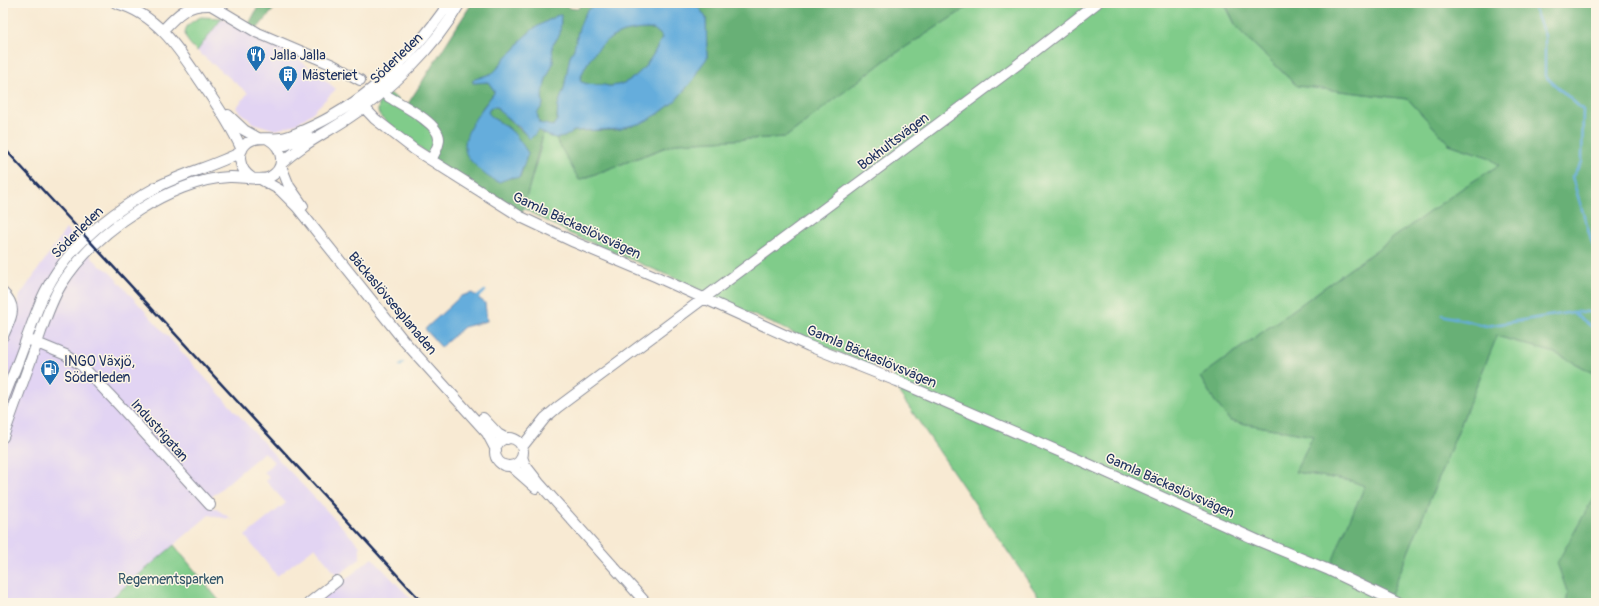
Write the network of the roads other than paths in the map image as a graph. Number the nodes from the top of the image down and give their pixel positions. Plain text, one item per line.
1 (116, 3) edge
2 (449, 3) edge
3 (460, 3) edge
4 (1096, 3) edge
5 (211, 4) edge
6 (163, 30) junction
7 (360, 80) dead end
8 (389, 98) dead end
9 (360, 104) junction
10 (218, 106) junction
11 (268, 141) junction
12 (242, 151) junction
13 (431, 160) junction
14 (281, 165) junction
15 (244, 171) junction
16 (257, 179) junction
17 (195, 184) junction
18 (3, 293) edge
19 (703, 298) junction
20 (3, 336) edge
21 (27, 339) junction
22 (37, 343) junction
23 (3, 400) edge
24 (3, 437) edge
25 (516, 445) junction
26 (496, 450) junction
27 (511, 466) junction
28 (210, 505) dead end
29 (337, 580) dead end
30 (309, 603) edge
31 (639, 603) edge
32 (646, 603) edge
33 (1398, 603) edge

1 - 6 street
2 - 9 street, Söderleden
3 - 9 street, Söderleden
4 - 19 street, Bokhultsvägen
5 - 6 street
5 - 7 street
6 - 10 street
8 - 13 street
9 - 11 street, Söderleden
9 - 13 street, Gamla Bäckaslövsvägen
9 - 14 street, Söderleden
10 - 11 street
10 - 12 street
11 - 12 street, Söderleden
11 - 14 street
12 - 15 street
12 - 21 street, Söderleden
13 - 19 street, Gamla Bäckaslövsvägen
14 - 16 street, Söderleden
14 - 25 street, Bäckaslövsesplanaden
15 - 16 street
15 - 17 street, Söderleden
16 - 17 street, Söderleden
16 - 26 street, Bäckaslövsesplanaden
17 - 22 street, Söderleden
18 - 20 street
19 - 25 street, Bokhultsvägen
19 - 33 street, Gamla Bäckaslövsvägen
21 - 22 street, Industrigatan
21 - 23 street, Söderleden
22 - 24 street, Söderleden
22 - 28 street, Industrigatan
25 - 26 street
25 - 27 street
25 - 32 street, Bäckaslövsesplanaden
26 - 27 street, Bäckaslövsesplanaden
27 - 31 street, Bäckaslövsesplanaden
29 - 30 street

